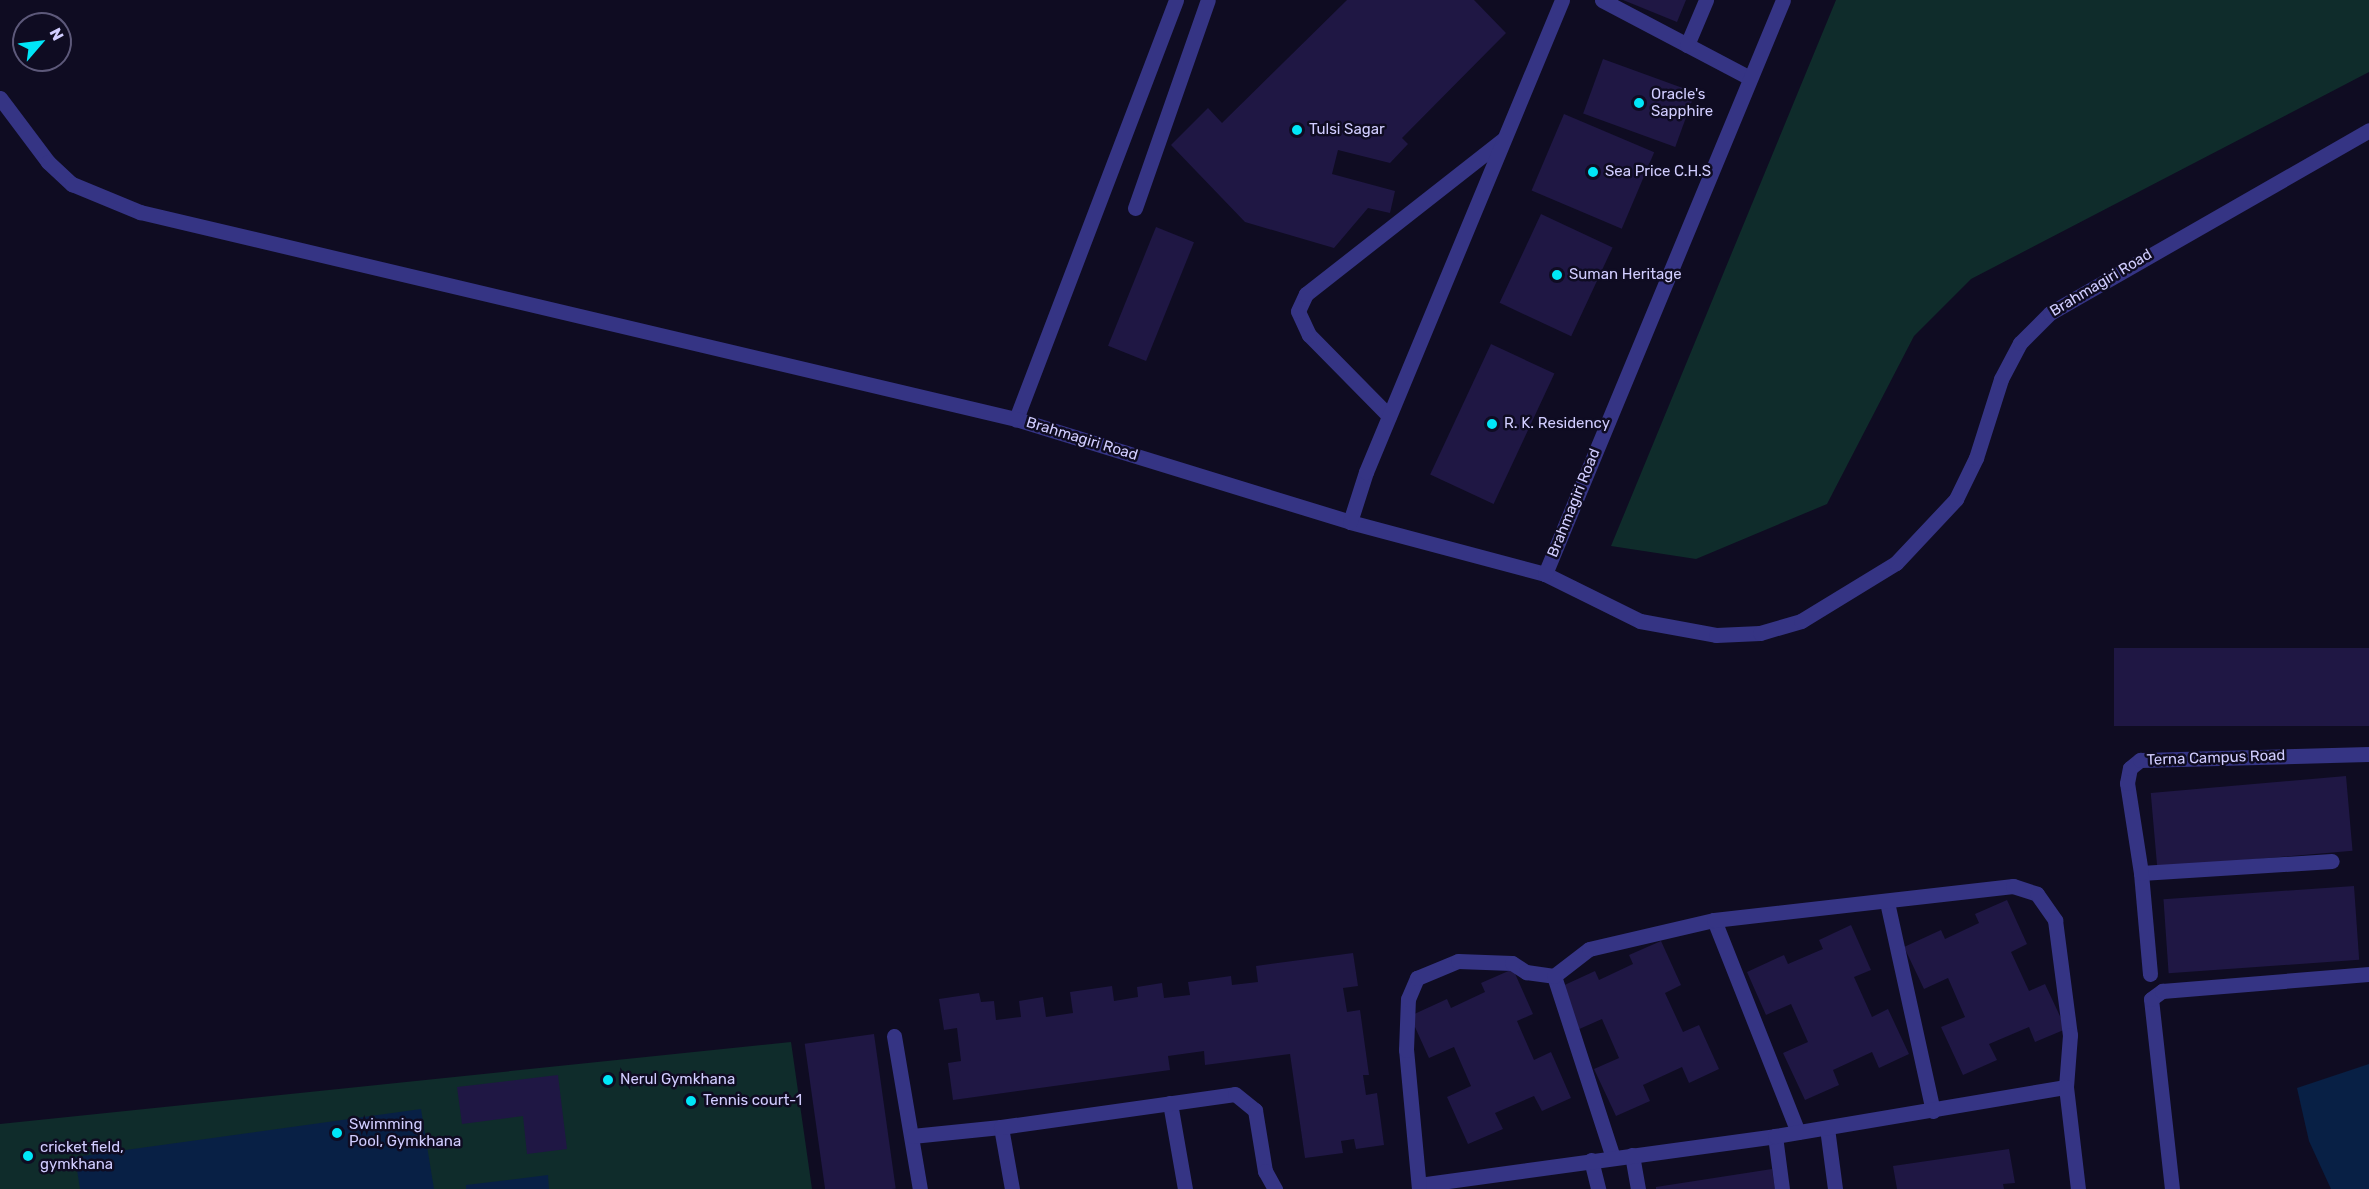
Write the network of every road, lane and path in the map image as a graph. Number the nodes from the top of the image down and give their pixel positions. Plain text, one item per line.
1 (1176, 0) edge
2 (1208, 0) edge
3 (1562, 0) edge
4 (1602, 0) edge
5 (1706, 0) edge
6 (1782, 0) edge
7 (1687, 45) junction
8 (1750, 78) junction
9 (0, 99) edge
10 (2369, 130) edge
11 (1504, 139) junction
12 (1135, 208) dead end
13 (1389, 416) junction
14 (1016, 419) junction
15 (1350, 522) junction
16 (1545, 574) junction
17 (2369, 754) edge
18 (2332, 861) dead end
19 (2141, 873) junction
20 (1887, 902) junction
21 (1714, 920) junction
22 (2150, 974) dead end
23 (2369, 974) edge
24 (1554, 976) junction
25 (894, 1036) dead end
26 (2066, 1087) junction
27 (1170, 1103) junction
28 (1933, 1111) junction
29 (1001, 1127) junction
30 (1827, 1128) junction
31 (1798, 1132) junction
32 (912, 1136) junction
33 (1775, 1136) junction
34 (1632, 1155) junction
35 (1614, 1158) junction
36 (1591, 1160) junction
37 (1419, 1187) edge
38 (920, 1189) edge
39 (1012, 1189) edge
40 (1185, 1189) edge
41 (1275, 1189) edge
42 (1598, 1189) edge
43 (1638, 1189) edge
44 (1782, 1189) edge
45 (1835, 1189) edge
46 (2078, 1189) edge
47 (2172, 1189) edge

1 - 14 street, Brahmagiri Road
2 - 12 street
3 - 11 street
4 - 7 street
5 - 7 street
6 - 8 street, Brahmagiri Road
7 - 8 street
8 - 16 street, Brahmagiri Road
9 - 14 street
10 - 16 street, Brahmagiri Road
11 - 13 street
11 - 13 street
13 - 15 street
14 - 15 street, Brahmagiri Road
15 - 16 street, Brahmagiri Road
17 - 19 street, Terna Campus Road
18 - 19 street
19 - 22 street, Terna Campus Road
20 - 21 street
20 - 26 street
20 - 28 street
21 - 24 street
21 - 31 street
23 - 47 street
24 - 35 street
24 - 37 street
25 - 32 street
26 - 28 street
26 - 46 street
27 - 29 street
27 - 40 street
27 - 41 street
28 - 30 street
29 - 32 street
29 - 39 street
30 - 31 street
30 - 45 street
31 - 33 street
32 - 38 street
33 - 34 street
33 - 44 street
34 - 35 street
34 - 43 street
35 - 36 street
36 - 37 street
36 - 42 street

